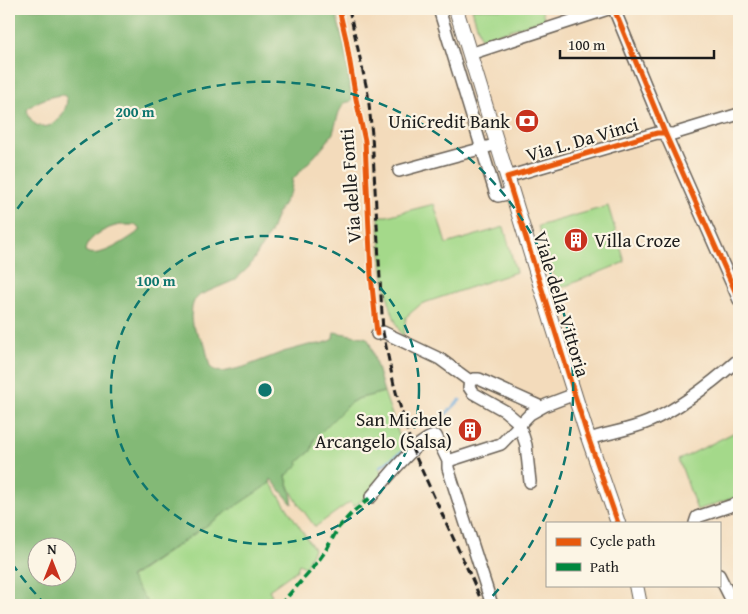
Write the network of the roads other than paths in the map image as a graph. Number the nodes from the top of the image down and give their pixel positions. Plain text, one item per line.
1 (439, 9) edge
2 (456, 9) edge
3 (608, 9) edge
4 (614, 9) edge
5 (470, 54) junction
6 (739, 114) edge
7 (665, 133) junction
8 (498, 144) junction
9 (481, 148) junction
10 (399, 171) dead end
11 (508, 177) junction
12 (512, 193) junction
13 (739, 300) edge
14 (377, 334) dead end
15 (739, 359) edge
16 (470, 381) junction
17 (574, 394) junction
18 (541, 407) junction
19 (519, 423) junction
20 (589, 439) junction
21 (448, 461) junction
22 (530, 482) dead end
23 (372, 497) dead end
24 (739, 503) edge
25 (696, 520) edge
26 (618, 522) edge
27 (720, 577) edge
28 (636, 586) edge
29 (492, 605) edge
30 (640, 605) edge
31 (734, 605) edge

1 - 9 street
2 - 5 street, Viale della Vittoria
3 - 5 street
4 - 7 street
5 - 8 street, Viale della Vittoria
6 - 7 street, Via L. Da Vinci
7 - 11 street, Via L. Da Vinci
7 - 13 street
8 - 9 street
8 - 11 street, Viale della Vittoria
9 - 10 street
9 - 12 street
11 - 12 street, Viale della Vittoria
12 - 17 street, Viale della Vittoria
14 - 16 street
15 - 20 street
16 - 18 street
16 - 19 street
17 - 18 street
17 - 20 street, Viale della Vittoria
18 - 19 street
19 - 21 street
19 - 22 street
20 - 26 street, Viale della Vittoria
21 - 23 street
21 - 29 street
24 - 25 street
27 - 31 street
28 - 30 street

